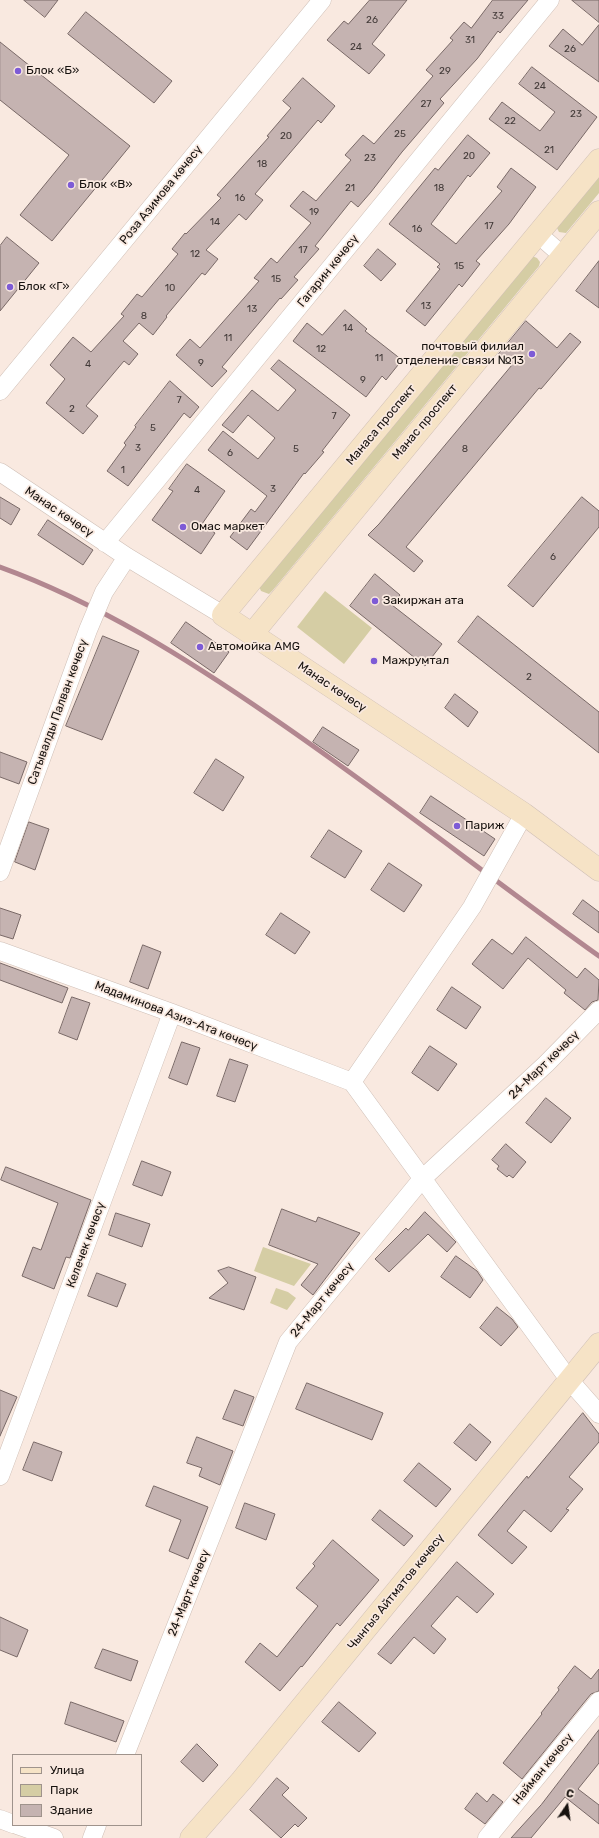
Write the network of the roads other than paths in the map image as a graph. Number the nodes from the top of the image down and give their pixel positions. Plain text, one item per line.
1 (322, 0) edge
2 (550, 0) edge
3 (599, 160) edge
4 (599, 212) edge
5 (538, 234) junction
6 (563, 256) junction
7 (0, 391) edge
8 (0, 472) edge
9 (105, 543) junction
10 (127, 557) junction
11 (223, 615) junction
12 (253, 633) junction
13 (524, 814) junction
14 (599, 870) edge
15 (0, 872) edge
16 (0, 951) edge
17 (599, 1010) edge
18 (172, 1013) junction
19 (352, 1082) junction
20 (422, 1179) junction
21 (599, 1344) edge
22 (570, 1381) junction
23 (599, 1414) edge
24 (0, 1476) edge
25 (599, 1701) edge
26 (125, 1754) edge
27 (0, 1819) edge
28 (12, 1824) edge
29 (20, 1826) edge
30 (98, 1826) edge
31 (54, 1838) edge
32 (92, 1838) edge
33 (191, 1838) edge
34 (487, 1838) edge

1 - 7 street, Роза Азимова көчөсү
2 - 9 street, Гагарин көчөсү
3 - 5 main road, Манаса проспект
4 - 6 main road, Манас проспект
5 - 6 street
5 - 11 main road, Манаса проспект
6 - 12 main road, Манас проспект
8 - 9 street, Манас көчөсү
9 - 10 street, Манас көчөсү
10 - 11 street, Манас көчөсү
10 - 15 street, Сатывалды Палван көчөсү
11 - 12 main road, Манас көчөсү
12 - 13 main road, Манас көчөсү
13 - 14 main road, Манас көчөсү
13 - 19 street
16 - 18 street, Мадаминова Азиз-Ата көчөсү
17 - 20 street, 24-Март көчөсү
18 - 19 street, Мадаминова Азиз-Ата көчөсү
18 - 24 street, Келечек көчөсү
19 - 20 street
20 - 22 street
20 - 26 street, 24-Март көчөсү
21 - 22 main road, Чынгыз Айтматов көчөсү
22 - 23 street
22 - 33 main road, Чынгыз Айтматов көчөсү
25 - 34 street, Найман көчөсү
27 - 28 street
29 - 31 street
30 - 32 street

